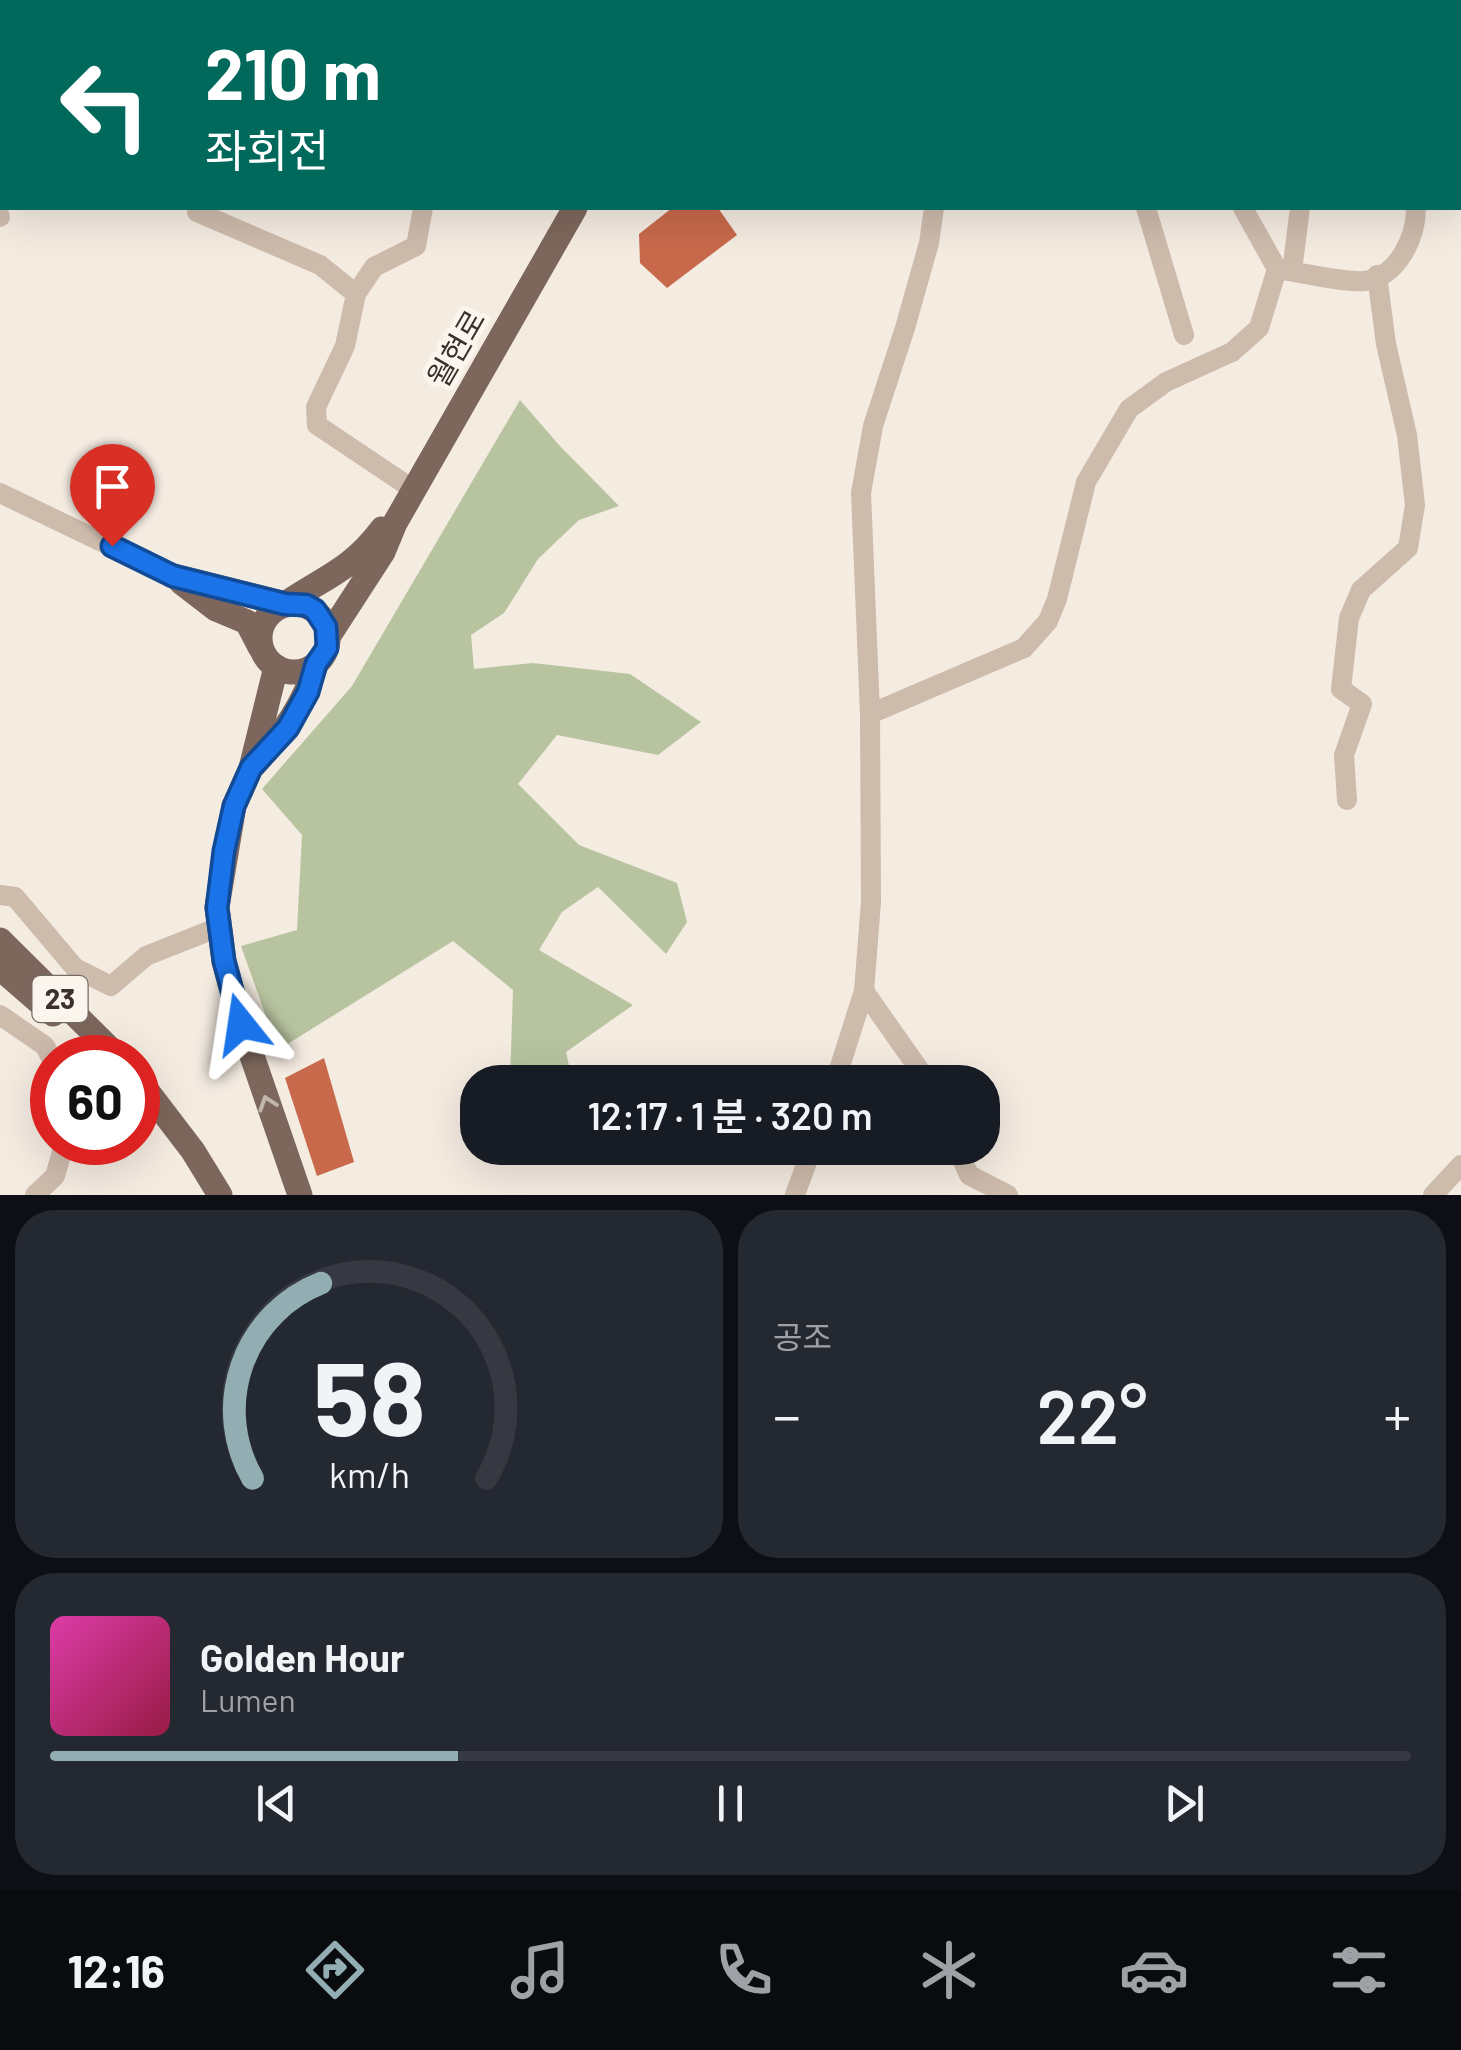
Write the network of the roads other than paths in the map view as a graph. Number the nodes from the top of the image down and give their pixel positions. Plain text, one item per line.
1 (423, 210) edge
2 (574, 210) edge
3 (934, 210) edge
4 (1147, 210) edge
5 (1243, 210) edge
6 (1299, 210) edge
7 (1416, 210) edge
8 (198, 212) dead end
9 (1284, 270) junction
10 (1377, 275) junction
11 (356, 294) junction
12 (1184, 335) dead end
13 (414, 490) junction
14 (0, 494) edge
15 (395, 523) junction
16 (173, 576) junction
17 (285, 604) junction
18 (328, 637) junction
19 (269, 659) junction
20 (316, 664) junction
21 (870, 714) junction
22 (251, 768) junction
23 (1347, 800) dead end
24 (0, 895) edge
25 (0, 927) edge
26 (220, 927) junction
27 (0, 940) edge
28 (0, 968) edge
29 (0, 979) edge
30 (864, 991) junction
31 (44, 995) junction
32 (0, 1015) edge
33 (76, 1035) edge
34 (92, 1035) edge
35 (30, 1036) edge
36 (840, 1065) edge
37 (916, 1065) edge
38 (160, 1108) edge
39 (160, 1136) edge
40 (58, 1165) edge
41 (806, 1165) edge
42 (965, 1165) edge
43 (1461, 1166) edge
44 (35, 1195) edge
45 (200, 1195) edge
46 (220, 1195) edge
47 (300, 1195) edge
48 (795, 1195) edge
49 (1008, 1195) edge
50 (1433, 1195) edge

1 - 11 street
2 - 13 main road, 월현로
3 - 21 street
4 - 12 street
5 - 9 street
6 - 9 street
7 - 10 street
8 - 11 street
9 - 10 street
9 - 21 street
10 - 23 street
11 - 13 street
13 - 15 main road, 월현로
14 - 16 street
15 - 17 main road
15 - 18 main road
16 - 17 main road
16 - 19 main road
17 - 18 main road
17 - 19 main road
18 - 20 main road
19 - 20 main road
19 - 22 main road
20 - 22 main road
21 - 30 street
22 - 26 main road
24 - 26 street
25 - 31 main road
47 -> 26 main road
27 - 31 main road, 23
28 - 31 main road, 23
29 - 31 main road
30 - 36 street
30 - 37 street
31 - 33 main road, 23
31 - 34 main road, 23
32 - 35 street
38 - 46 main road
39 - 45 main road
40 - 44 street
41 - 48 street
42 - 49 street
43 - 50 street

